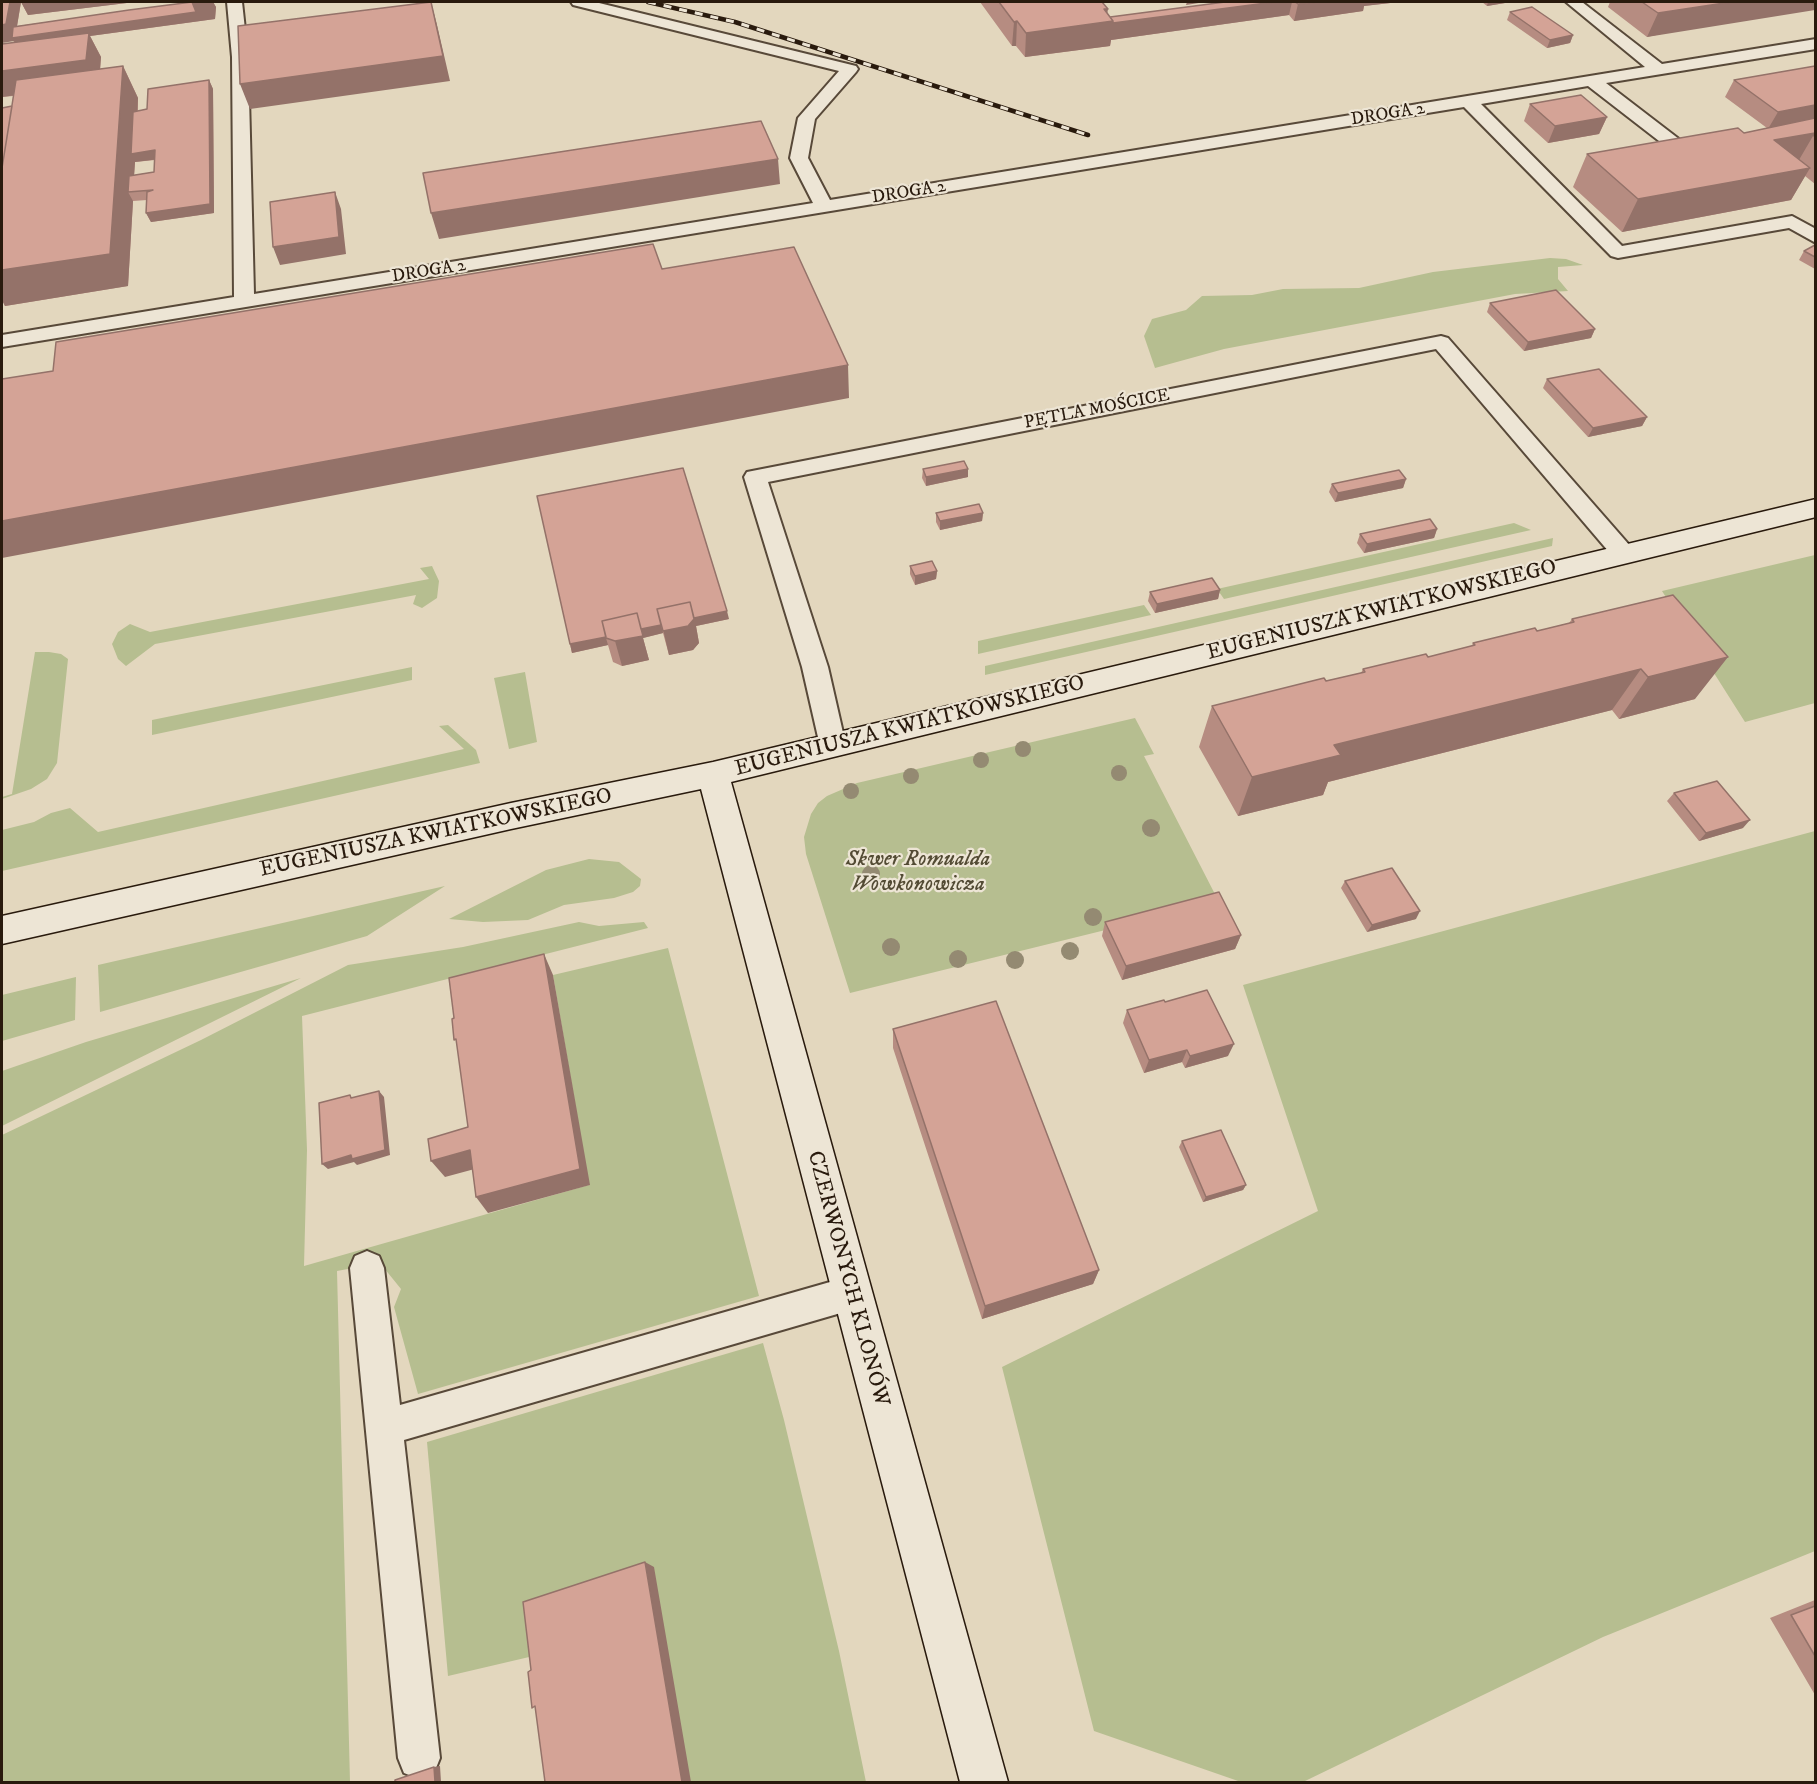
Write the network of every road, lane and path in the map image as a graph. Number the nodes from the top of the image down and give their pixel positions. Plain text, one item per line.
1 (234, 2) edge
2 (578, 2) edge
3 (1574, 2) edge
4 (1815, 45) edge
5 (1659, 70) junction
6 (1593, 81) junction
7 (1468, 101) junction
8 (1721, 153) edge
9 (824, 207) junction
10 (1815, 237) edge
11 (244, 302) junction
12 (2, 341) edge
13 (1815, 508) edge
14 (1623, 553) junction
15 (833, 746) junction
16 (713, 774) junction
17 (2, 930) edge
18 (367, 1268) dead end
19 (851, 1293) junction
20 (384, 1428) junction
21 (419, 1758) dead end
22 (984, 1782) edge

1 - 11 lane
2 - 9 lane
3 - 5 lane
4 - 5 lane, DROGA 2
5 - 6 lane, DROGA 2
6 - 7 lane, DROGA 2
6 - 8 lane
7 - 9 lane, DROGA 2
7 - 10 lane
9 - 11 lane, DROGA 2
11 - 12 lane, DROGA 2
13 - 14 main road, EUGENIUSZA KWIATKOWSKIEGO
14 - 15 main road, EUGENIUSZA KWIATKOWSKIEGO
14 - 15 lane, PĘTLA MOŚCICE
15 - 16 main road, EUGENIUSZA KWIATKOWSKIEGO
16 - 17 main road, EUGENIUSZA KWIATKOWSKIEGO
16 - 19 main road, CZERWONYCH KLONÓW
18 - 20 lane
19 - 20 lane
19 - 22 main road, CZERWONYCH KLONÓW
20 - 21 lane

